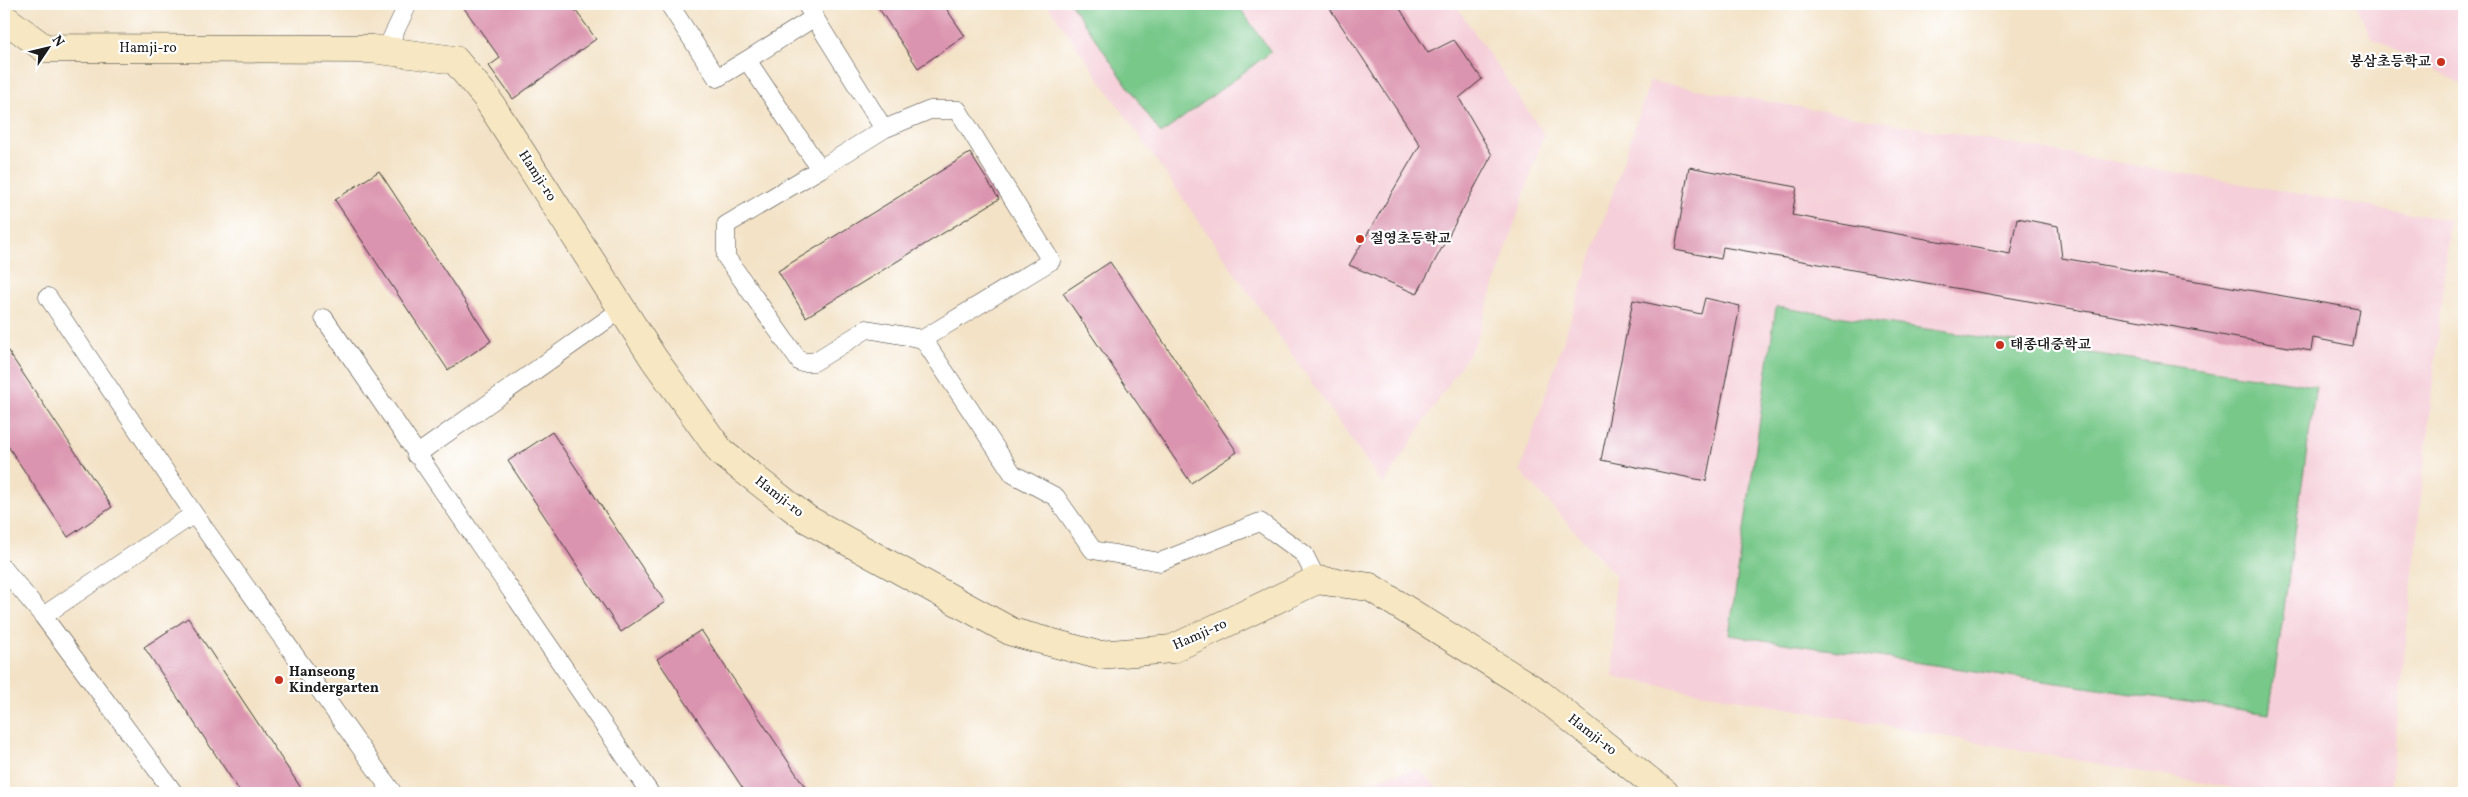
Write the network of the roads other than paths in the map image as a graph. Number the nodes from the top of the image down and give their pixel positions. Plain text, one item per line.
1 (408, 4) edge
2 (669, 4) edge
3 (811, 10) edge
4 (4, 18) edge
5 (385, 52) junction
6 (747, 60) junction
7 (884, 129) junction
8 (820, 169) junction
9 (48, 297) dead end
10 (622, 309) junction
11 (324, 318) dead end
12 (923, 339) junction
13 (416, 455) junction
14 (194, 514) junction
15 (4, 569) edge
16 (1317, 580) junction
17 (43, 616) junction
18 (174, 793) edge
19 (393, 793) edge
20 (650, 793) edge
21 (1665, 793) edge

1 - 5 lane
2 - 6 lane
3 - 6 lane
3 - 7 lane
4 - 5 street, Hamji-ro
5 - 10 street, Hamji-ro
6 - 8 lane
7 - 8 lane
7 - 12 lane
8 - 12 lane
9 - 14 lane
10 - 13 lane
10 - 16 street, Hamji-ro
11 - 13 lane
12 - 16 lane
13 - 20 lane
14 - 17 lane
14 - 19 lane
15 - 17 lane
16 - 21 street, Hamji-ro
17 - 18 lane

